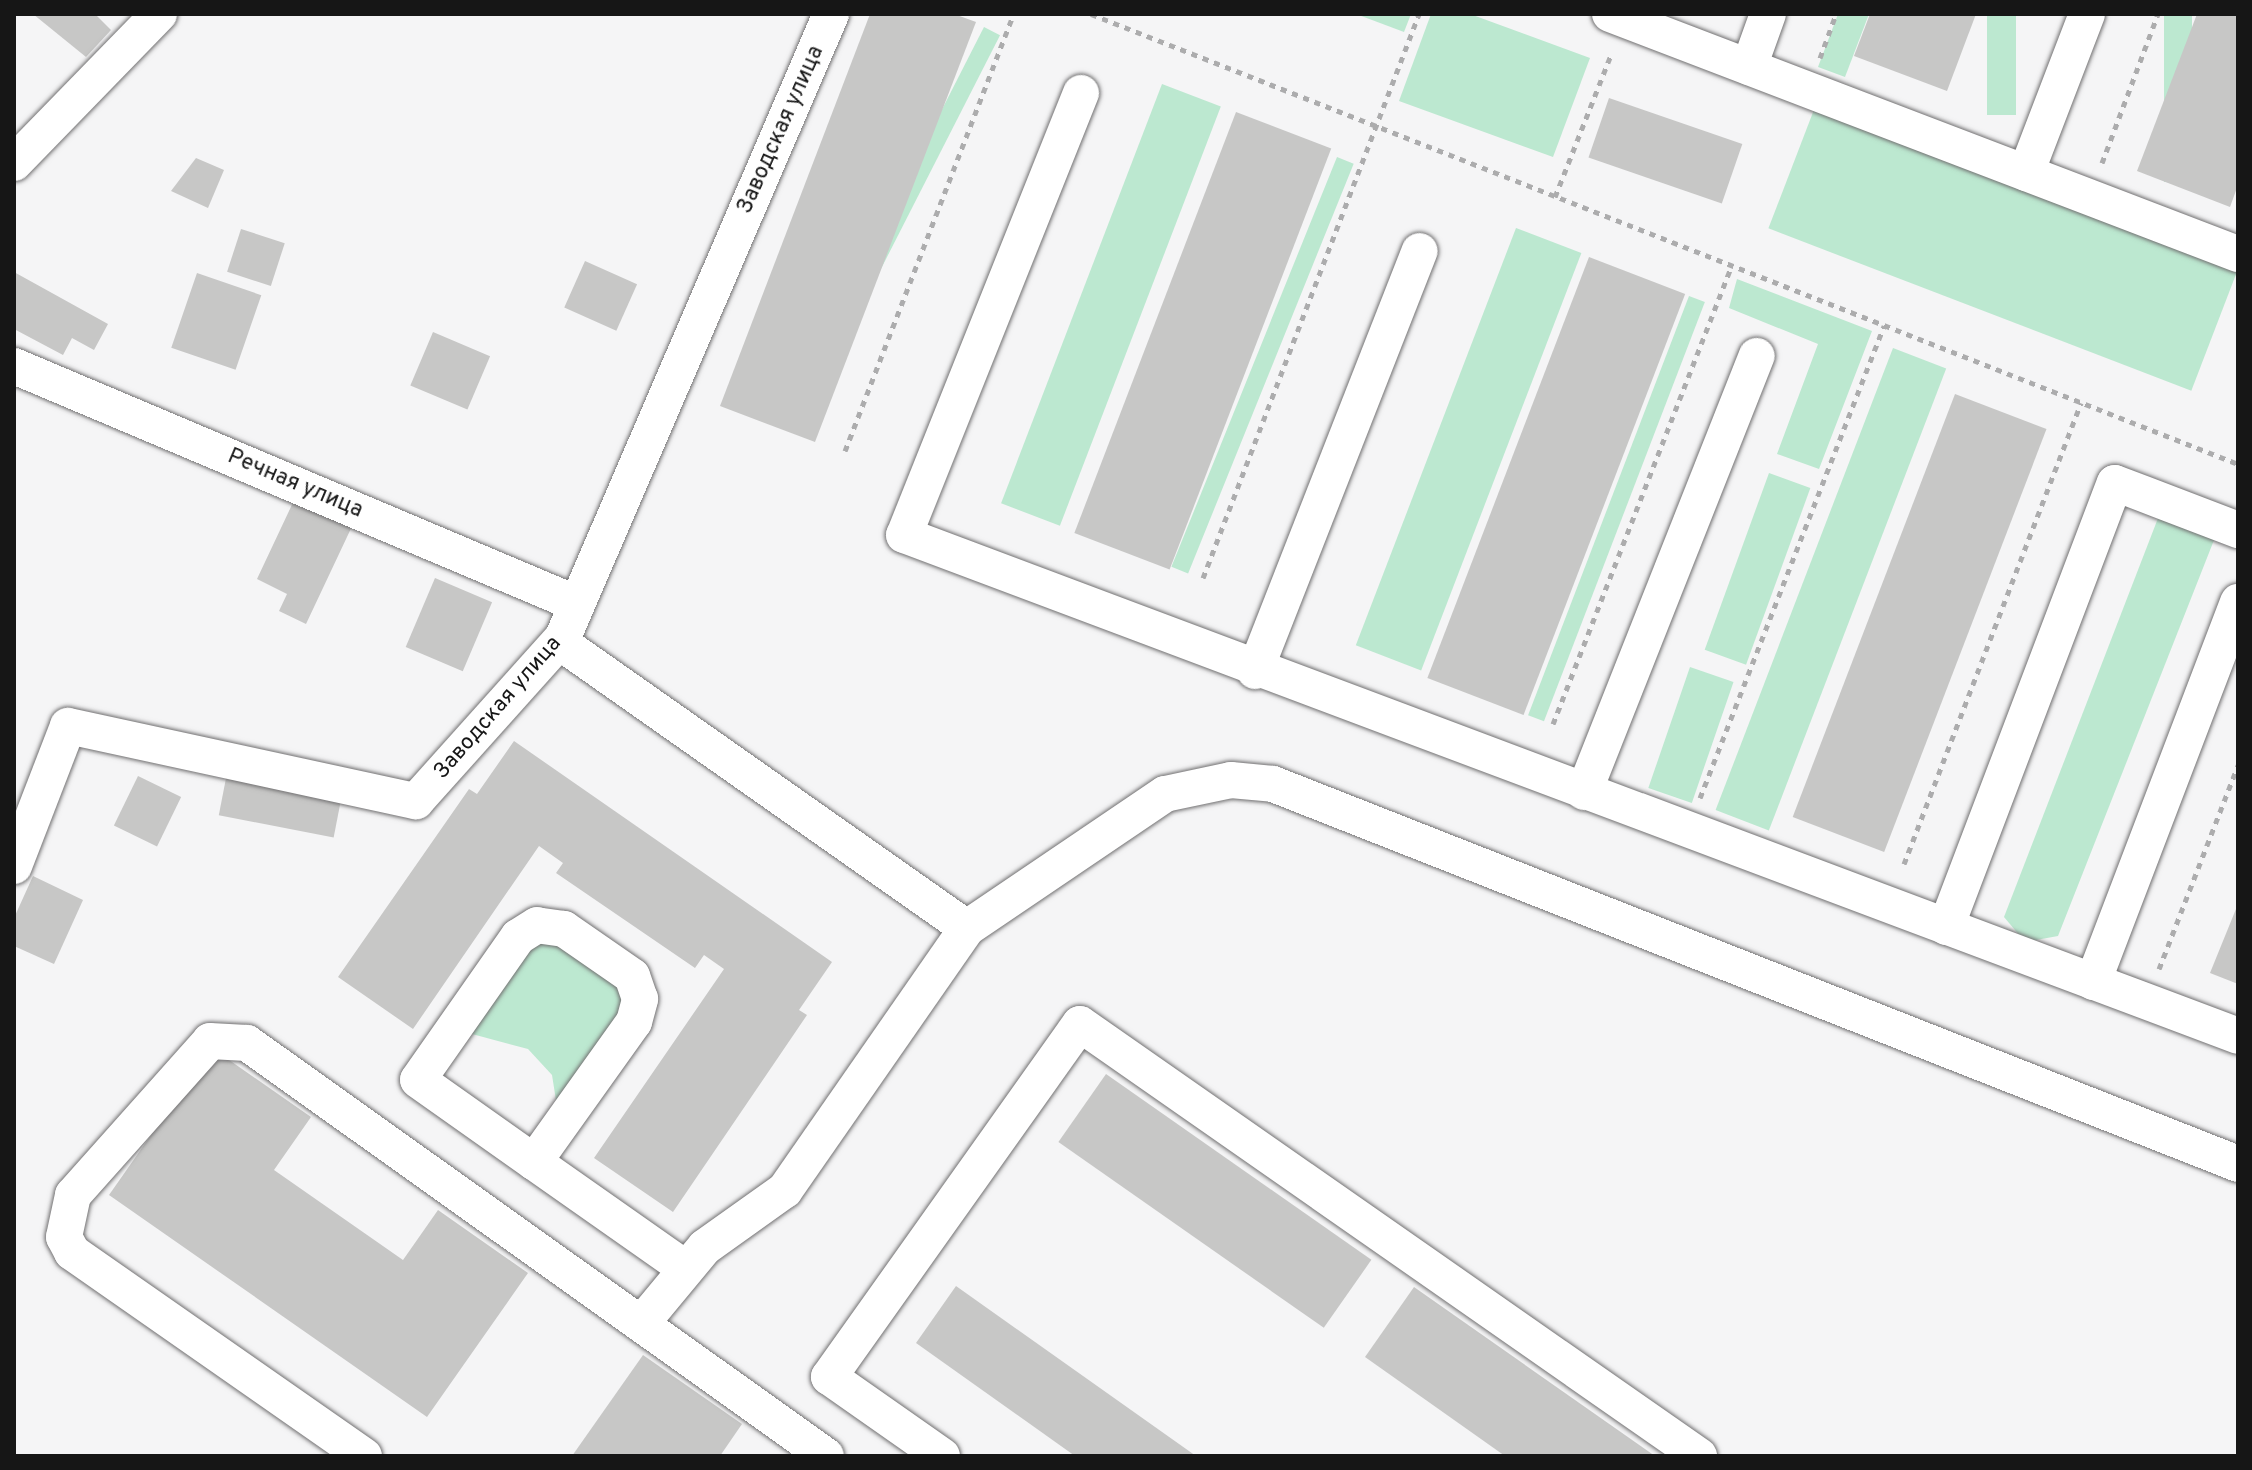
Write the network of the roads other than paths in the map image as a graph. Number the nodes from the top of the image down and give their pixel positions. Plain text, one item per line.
1 (159, 14) edge
2 (831, 14) edge
3 (1610, 14) edge
4 (1768, 14) edge
5 (2087, 14) edge
6 (1749, 67) junction
7 (1081, 93) dead end
8 (14, 163) edge
9 (2026, 173) junction
10 (1420, 251) dead end
11 (2238, 254) edge
12 (1757, 356) dead end
13 (14, 366) edge
14 (2238, 530) edge
15 (2238, 602) edge
16 (575, 603) junction
17 (574, 652) dead end
18 (1255, 671) junction
19 (1584, 792) junction
20 (14, 866) edge
21 (1946, 927) junction
22 (967, 928) junction
23 (2093, 982) junction
24 (2238, 1036) edge
25 (534, 1162) junction
26 (2238, 1164) edge
27 (685, 1268) junction
28 (641, 1324) junction
29 (364, 1456) edge
30 (826, 1456) edge
31 (942, 1456) edge
32 (1699, 1456) edge

1 - 8 street
2 - 16 street, Заводская улица
3 - 6 street
4 - 6 street
5 - 9 street
6 - 9 street
7 - 18 street
9 - 11 street
10 - 18 street
12 - 19 street
13 - 16 street, Речная улица
14 - 21 street
15 - 23 street
16 - 20 street, Заводская улица
17 - 22 street
18 - 19 street
19 - 21 street
21 - 23 street
22 - 26 street
22 - 27 street
23 - 24 street
25 - 25 street
25 - 27 street
27 - 28 street
28 - 29 street
28 - 30 street
31 - 32 street

